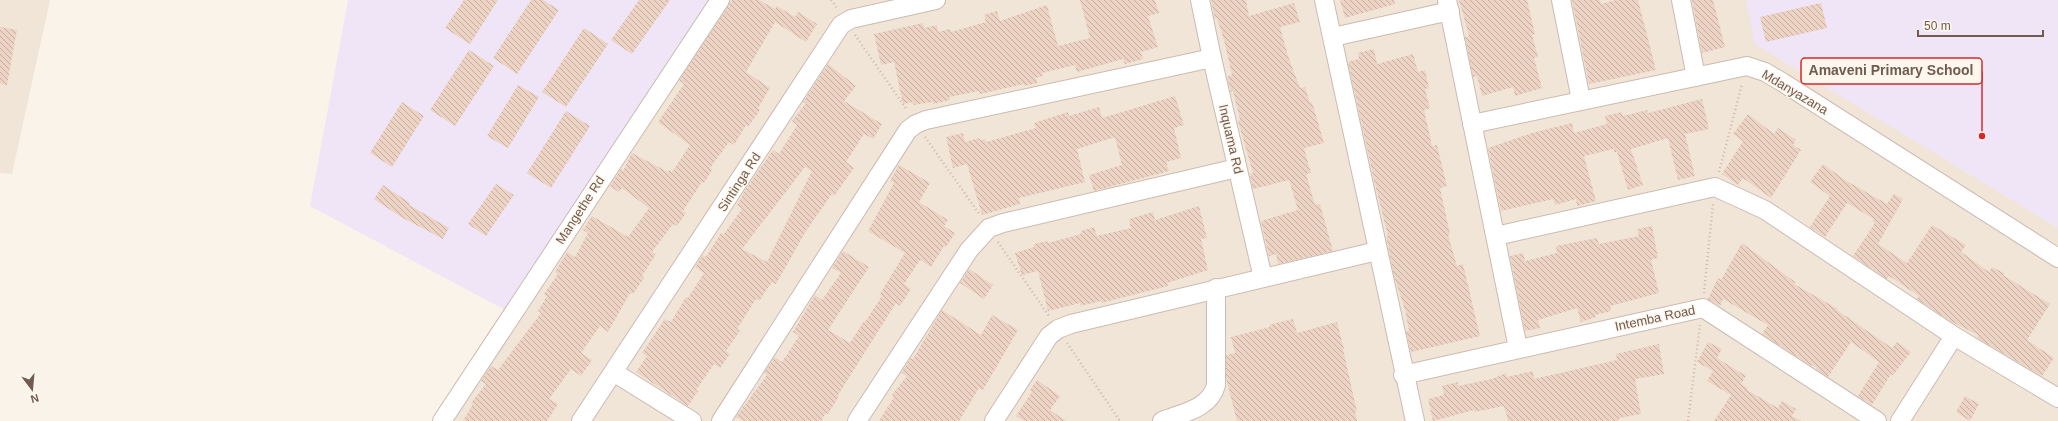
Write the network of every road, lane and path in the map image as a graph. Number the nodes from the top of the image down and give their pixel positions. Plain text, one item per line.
1 (720, 0) edge
2 (831, 0) edge
3 (936, 0) edge
4 (1200, 0) edge
5 (1324, 0) edge
6 (1562, 0) edge
7 (1681, 0) edge
8 (1449, 5) edge
9 (846, 22) junction
10 (1333, 37) junction
11 (1212, 58) junction
12 (1747, 66) junction
13 (1696, 78) junction
14 (1581, 100) junction
15 (916, 124) junction
16 (1472, 124) junction
17 (1237, 168) junction
18 (1715, 187) junction
19 (989, 228) junction
20 (1496, 236) junction
21 (1377, 251) junction
22 (2058, 258) edge
23 (1263, 278) junction
24 (1216, 288) junction
25 (1703, 308) junction
26 (1058, 329) junction
27 (1954, 336) junction
28 (1518, 348) junction
29 (614, 372) junction
30 (1403, 375) junction
31 (2058, 398) edge
32 (442, 421) edge
33 (581, 421) edge
34 (692, 421) edge
35 (721, 421) edge
36 (857, 421) edge
37 (994, 421) edge
38 (1120, 421) edge
39 (1162, 421) edge
40 (1414, 421) edge
41 (1688, 421) edge
42 (1877, 421) edge
43 (1900, 421) edge

1 - 32 street, Mangethe Rd
2 - 9 path
3 - 9 street
4 - 11 street, Inquama Rd
5 - 10 street
6 - 14 street
7 - 13 street
8 - 10 street
8 - 16 street
9 - 15 path
9 - 29 street, Sintinga Rd
10 - 21 street
11 - 15 street
11 - 17 street, Inquama Rd
12 - 13 street, Mdanyazana
12 - 18 path
12 - 22 street, Mdanyazana
13 - 14 street, Mdanyazana
14 - 16 street, Mdanyazana
15 - 19 path
15 - 35 street
16 - 20 street
17 - 19 street
17 - 23 street, Inquama Rd
18 - 20 street
18 - 25 path
18 - 27 street
19 - 26 path
19 - 36 street
20 - 28 street
21 - 23 street
21 - 30 street
23 - 24 street
24 - 26 street
24 - 39 street
25 - 28 street, Intemba Road
25 - 41 path
25 - 42 street, Intemba Road
26 - 37 street
26 - 38 path
27 - 31 street
27 - 43 street
28 - 30 street, Intemba Road
29 - 33 street, Sintinga Rd
29 - 34 street
30 - 40 street

